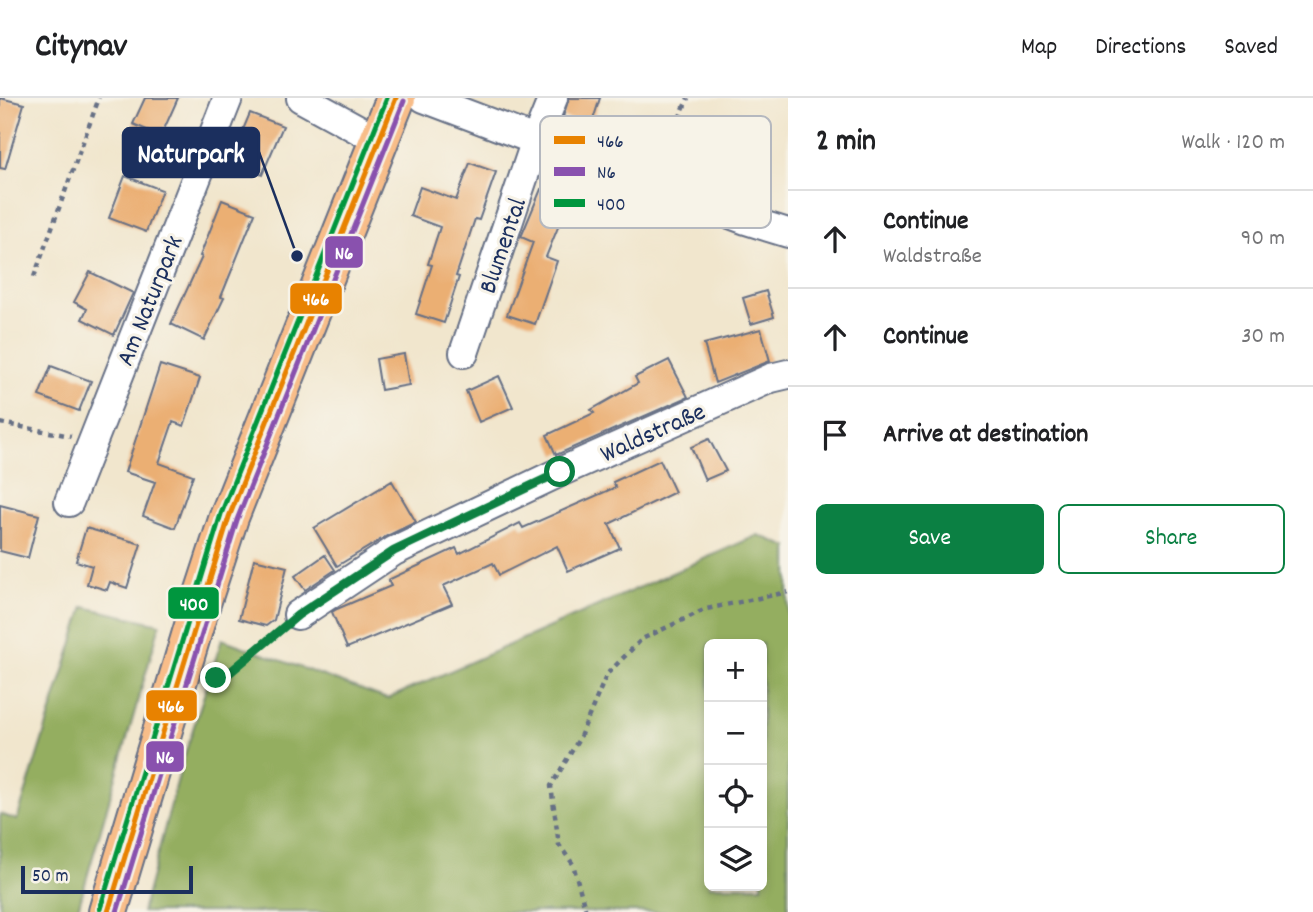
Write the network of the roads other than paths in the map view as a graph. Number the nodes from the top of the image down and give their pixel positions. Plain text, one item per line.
1 (228, 98) edge
2 (301, 98) edge
3 (396, 98) edge
4 (424, 98) edge
5 (553, 98) edge
6 (546, 116) edge
7 (540, 130) edge
8 (378, 140) junction
9 (536, 140) junction
10 (540, 142) edge
11 (771, 227) edge
12 (788, 233) edge
13 (464, 353) dead end
14 (788, 374) edge
15 (69, 502) dead end
16 (298, 615) road end
17 (108, 912) edge

1 - 15 street, Am Naturpark
2 - 8 street
3 - 8 main road
4 - 9 street
5 - 6 street, Blumental
7 - 9 street, Blumental
8 - 17 main road
9 - 10 street
9 - 13 street, Blumental
11 - 12 street
14 - 16 street, Waldstraße

